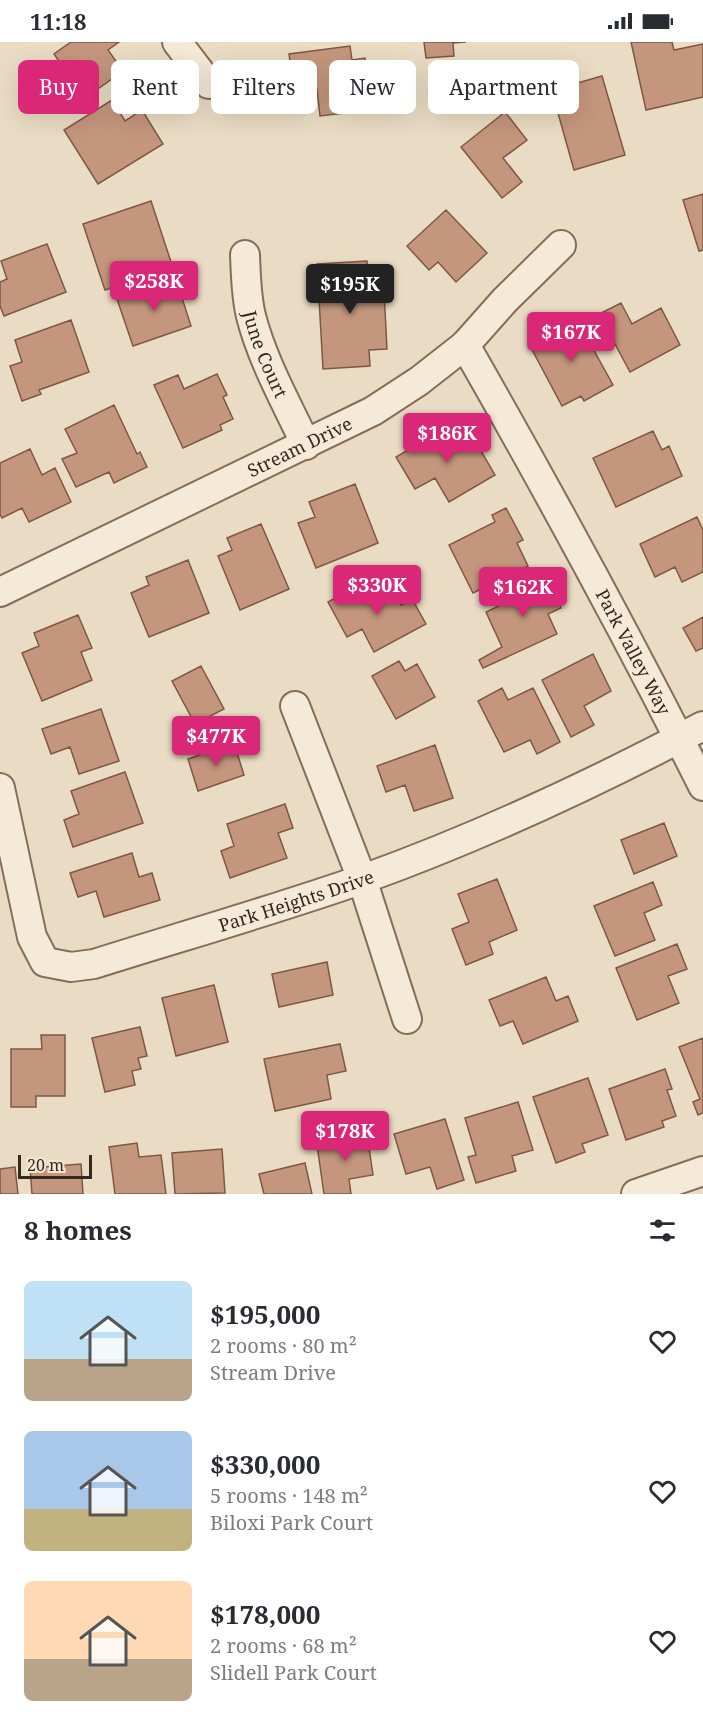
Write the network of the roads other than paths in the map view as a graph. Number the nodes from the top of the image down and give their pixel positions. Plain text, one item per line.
1 (177, 42) edge
2 (209, 84) dead end
3 (561, 245) dead end
4 (245, 255) dead end
5 (465, 345) junction
6 (306, 445) junction
7 (0, 592) edge
8 (295, 706) dead end
9 (691, 732) edge
10 (703, 786) edge
11 (0, 788) edge
12 (362, 879) junction
13 (406, 1019) dead end
14 (703, 1171) edge
15 (636, 1194) edge

1 - 2 street
3 - 5 street, Stream Drive
4 - 6 street, June Court
5 - 6 street, Stream Drive
5 - 9 street, Park Valley Way
6 - 7 street, Stream Drive
8 - 12 street
9 - 10 street, Park Valley Way
9 - 12 street, Park Heights Drive
11 - 12 street, Park Heights Drive
12 - 13 street
14 - 15 street

